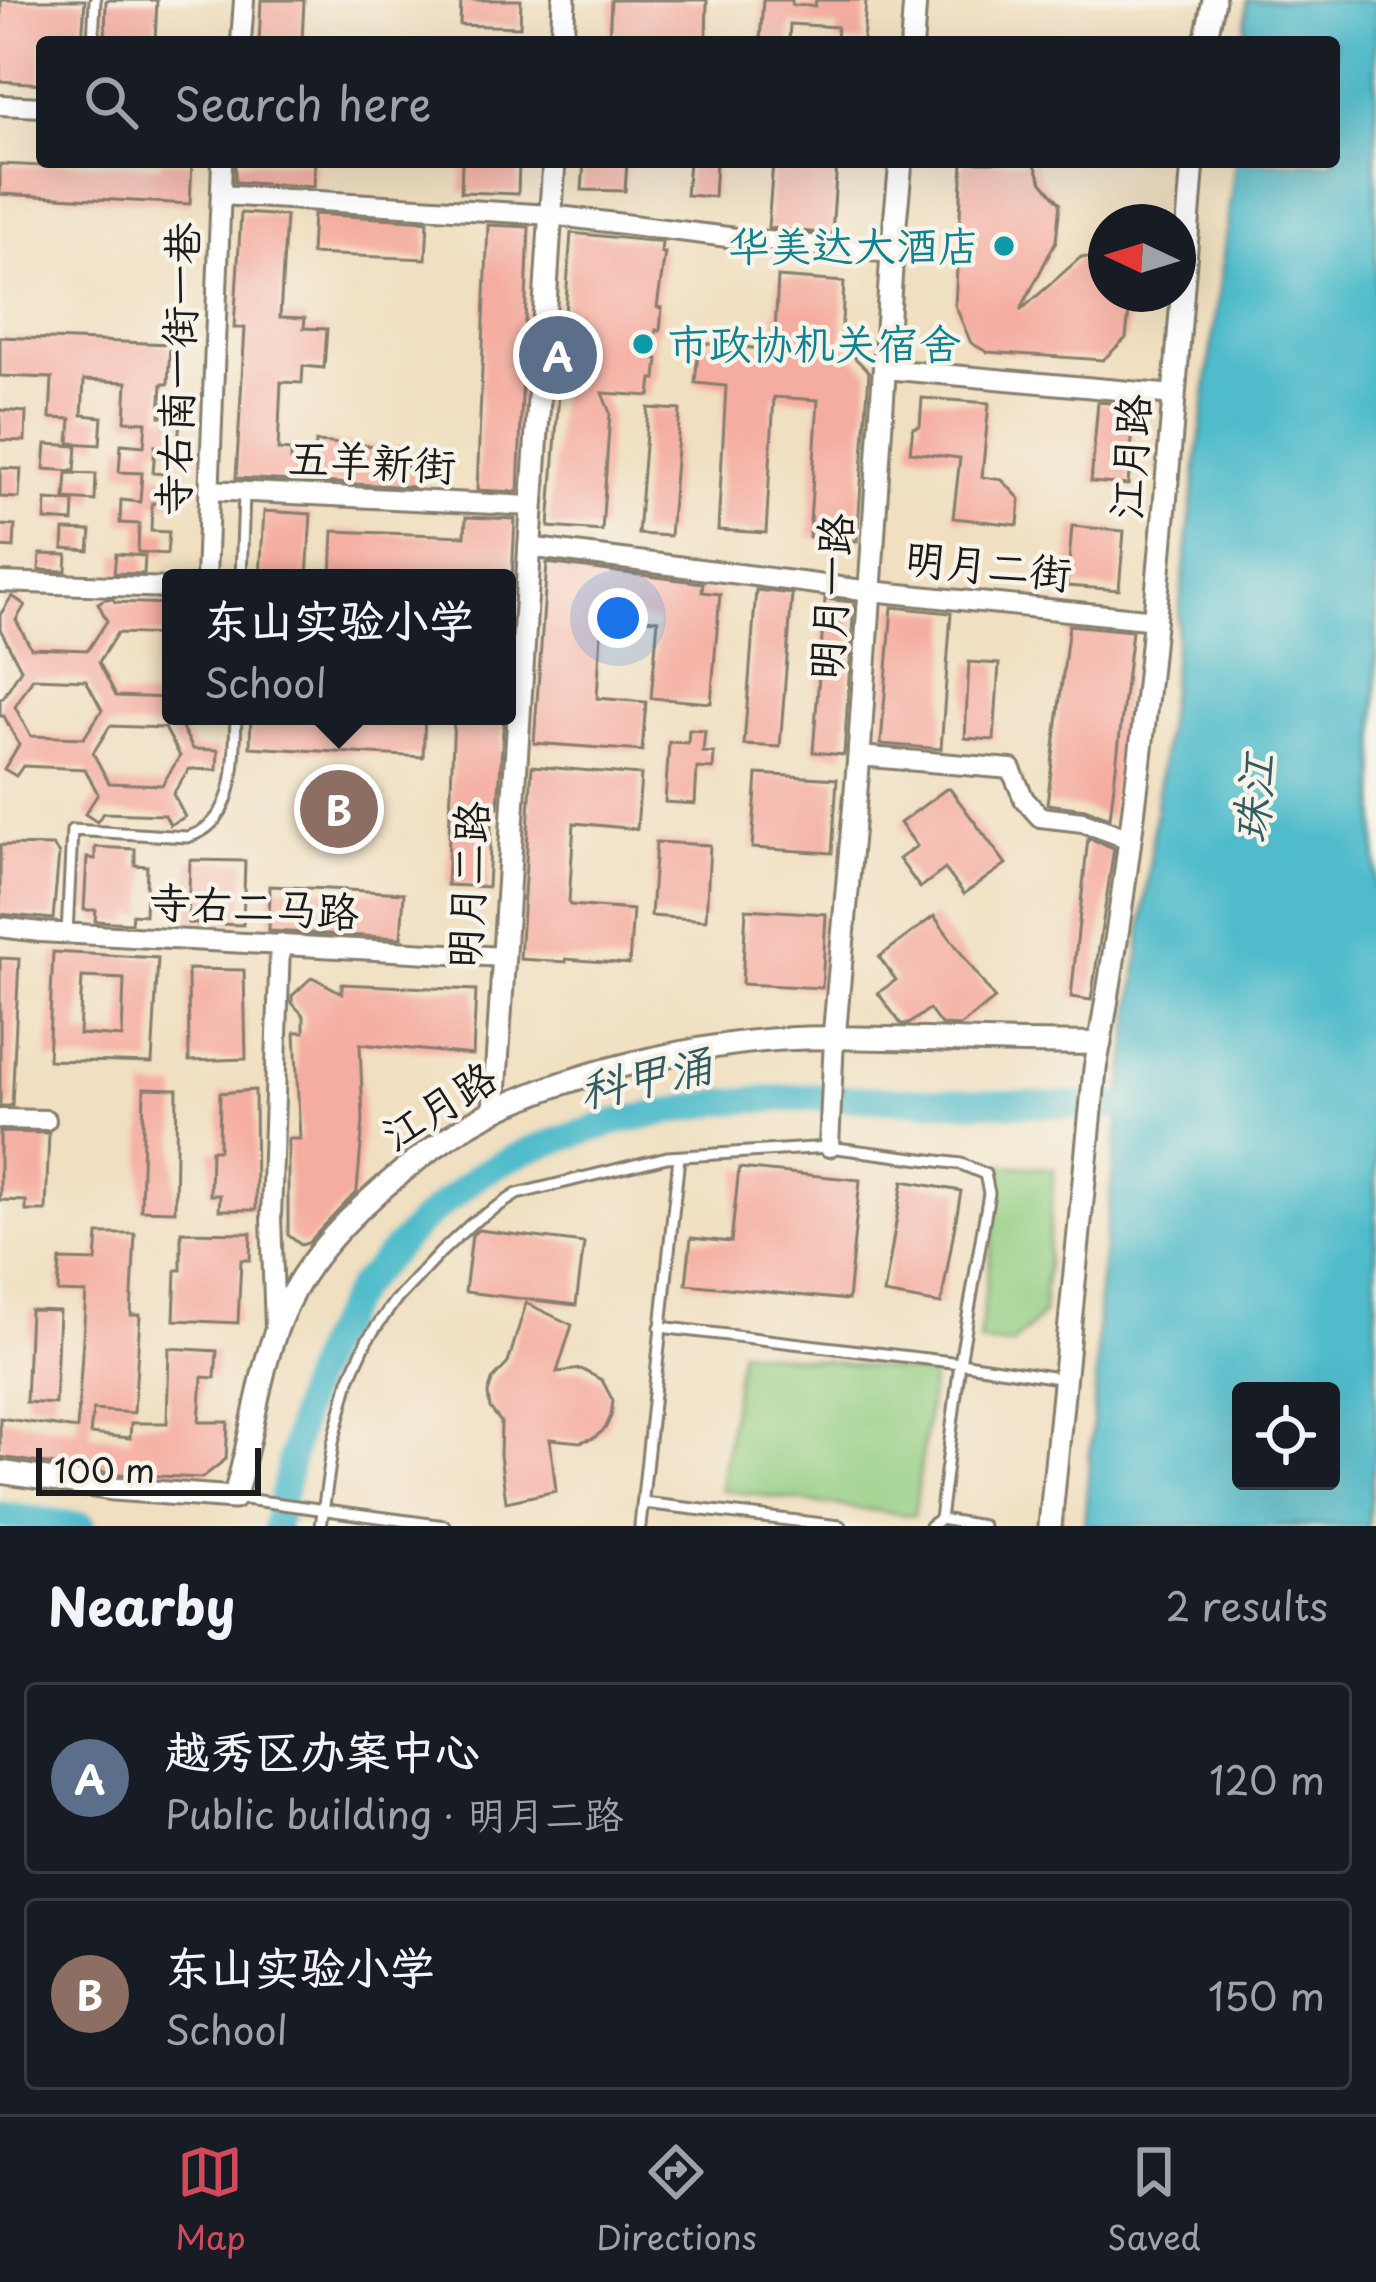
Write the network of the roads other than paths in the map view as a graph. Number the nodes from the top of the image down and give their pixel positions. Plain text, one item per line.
1 (95, 0) edge
2 (244, 0) edge
3 (564, 0) edge
4 (915, 0) edge
5 (1214, 0) edge
6 (93, 36) edge
7 (241, 36) edge
8 (562, 36) edge
9 (912, 36) edge
10 (1206, 36) edge
11 (0, 105) edge
12 (36, 107) edge
13 (222, 168) edge
14 (554, 168) edge
15 (900, 168) edge
16 (1193, 168) edge
17 (220, 195) junction
18 (551, 215) junction
19 (892, 253) junction
20 (885, 369) junction
21 (1174, 395) junction
22 (209, 490) junction
23 (244, 492) junction
24 (531, 506) junction
25 (528, 547) junction
26 (206, 569) edge
27 (241, 569) edge
28 (0, 582) edge
29 (162, 588) edge
30 (872, 591) junction
31 (1156, 620) junction
32 (236, 725) edge
33 (859, 756) junction
34 (1129, 839) junction
35 (0, 927) edge
36 (67, 934) junction
37 (280, 944) junction
38 (503, 957) junction
39 (834, 1038) junction
40 (1100, 1043) junction
41 (494, 1111) junction
42 (0, 1119) edge
43 (46, 1120) dead end
44 (829, 1147) junction
45 (679, 1157) junction
46 (660, 1327) junction
47 (275, 1332) junction
48 (959, 1363) junction
49 (1065, 1379) junction
50 (0, 1472) edge
51 (240, 1499) junction
52 (643, 1503) junction
53 (324, 1508) junction
54 (352, 1513) junction
55 (935, 1523) edge
56 (321, 1526) edge
57 (371, 1526) edge
58 (445, 1526) edge
59 (640, 1526) edge
60 (840, 1526) edge
61 (983, 1526) edge
62 (1050, 1526) edge

1 - 6 lane
2 - 7 street
3 - 8 street
4 - 9 street
5 - 10 street
11 - 12 street
13 - 17 street, 寺右南一街一巷
14 - 18 street, 明月二路
15 - 19 street, 明月一路
16 - 21 street, 江月路
17 - 18 street
17 - 22 street, 寺右南一街一巷
18 - 19 street
18 - 24 street, 明月二路
19 - 20 street, 明月一路
20 - 21 street
20 - 30 street, 明月一路
21 - 31 street, 江月路
22 - 23 street, 五羊新街
22 - 26 street, 寺右南一街一巷
23 - 24 street, 五羊新街
23 - 27 lane
24 - 25 street, 明月二路
25 - 30 street, 明月二街
25 - 38 street, 明月二路
28 - 29 street
30 - 31 street, 明月二街
30 - 33 street, 明月一路
31 - 34 street, 江月路
32 - 36 lane
33 - 34 street
33 - 39 street, 明月一路
34 - 40 street, 江月路
35 - 36 street, 寺右二马路
36 - 37 street, 寺右二马路
37 - 38 street, 寺右二马路
37 - 47 street
38 - 41 street, 明月二路
39 - 40 street, 江月路
39 - 41 street, 江月路
39 - 44 street
40 - 49 street, 江月路
41 - 47 street, 江月路
42 - 43 street
44 - 45 lane
44 - 48 lane
45 - 46 lane
45 - 53 lane
46 - 48 lane
46 - 52 lane
47 - 51 street, 江月路
48 - 49 lane
48 - 55 lane
49 - 62 street, 江月路
50 - 51 street
51 - 53 lane
52 - 59 lane
52 - 60 lane
53 - 54 lane
53 - 56 lane
54 - 57 lane
54 - 58 lane
55 - 61 lane

